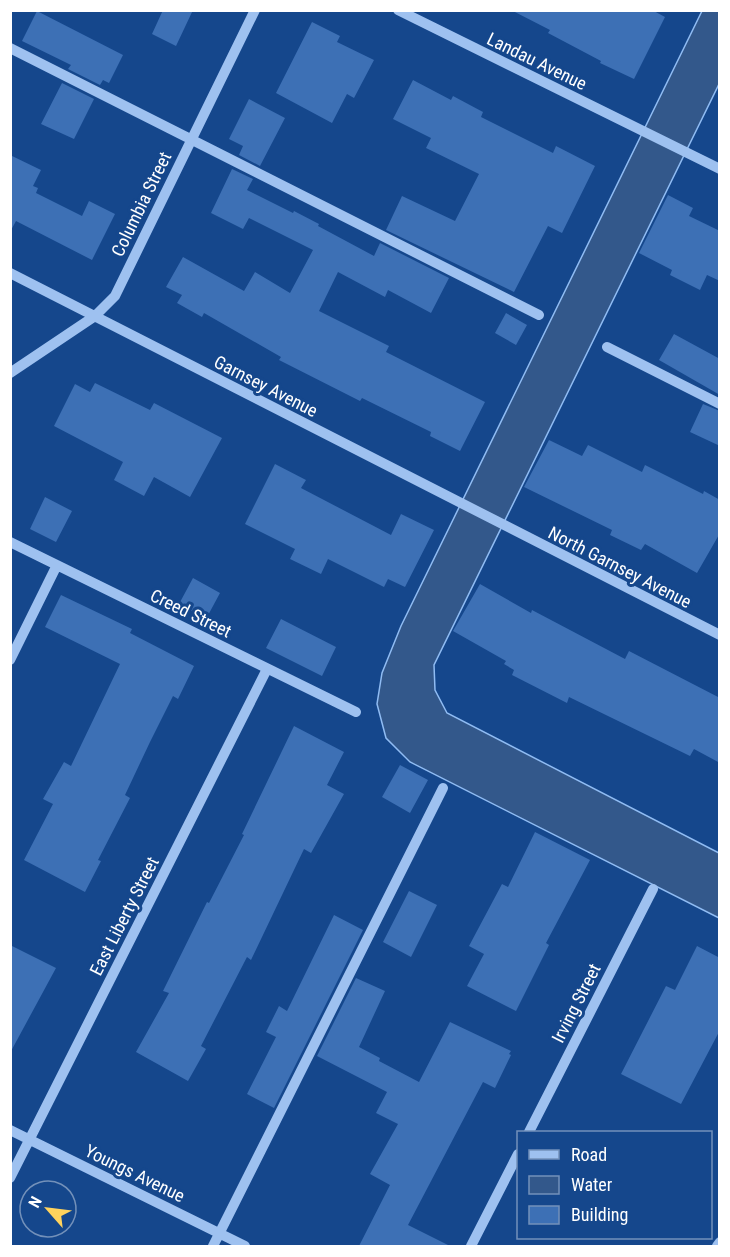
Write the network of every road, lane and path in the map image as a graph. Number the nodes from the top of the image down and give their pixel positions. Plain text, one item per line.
1 (255, 10) edge
2 (399, 10) edge
3 (10, 48) edge
4 (191, 141) junction
5 (720, 169) edge
6 (10, 273) edge
7 (539, 315) dead end
8 (94, 316) junction
9 (607, 346) dead end
10 (10, 373) edge
11 (720, 404) edge
12 (506, 528) joint
13 (10, 542) edge
14 (57, 566) junction
15 (720, 635) edge
16 (10, 660) edge
17 (267, 669) junction
18 (356, 712) dead end
19 (443, 788) dead end
20 (653, 889) dead end
21 (10, 1130) edge
22 (530, 1131) edge
23 (30, 1139) junction
24 (517, 1158) edge
25 (10, 1178) edge
26 (220, 1234) junction
27 (720, 1242) edge
28 (213, 1246) edge
29 (245, 1246) edge
30 (471, 1246) edge
31 (717, 1246) edge

1 - 4 street, Columbia Street
2 - 5 street, Landau Avenue
3 - 4 street
4 - 7 street
4 - 8 street, Columbia Street
6 - 8 street, Garnsey Avenue
8 - 10 street, Columbia Street
8 - 12 street, Garnsey Avenue
9 - 11 street
12 - 15 street, North Garnsey Avenue
13 - 14 street, Creed Street
14 - 16 street
14 - 17 street, Creed Street
17 - 18 street, Creed Street
17 - 23 street, East Liberty Street
19 - 26 street
20 - 22 street, Irving Street
21 - 23 street, Youngs Avenue
23 - 25 street, East Liberty Street
23 - 26 street, Youngs Avenue
24 - 30 street
26 - 28 street
26 - 29 street, Youngs Avenue
27 - 31 street

